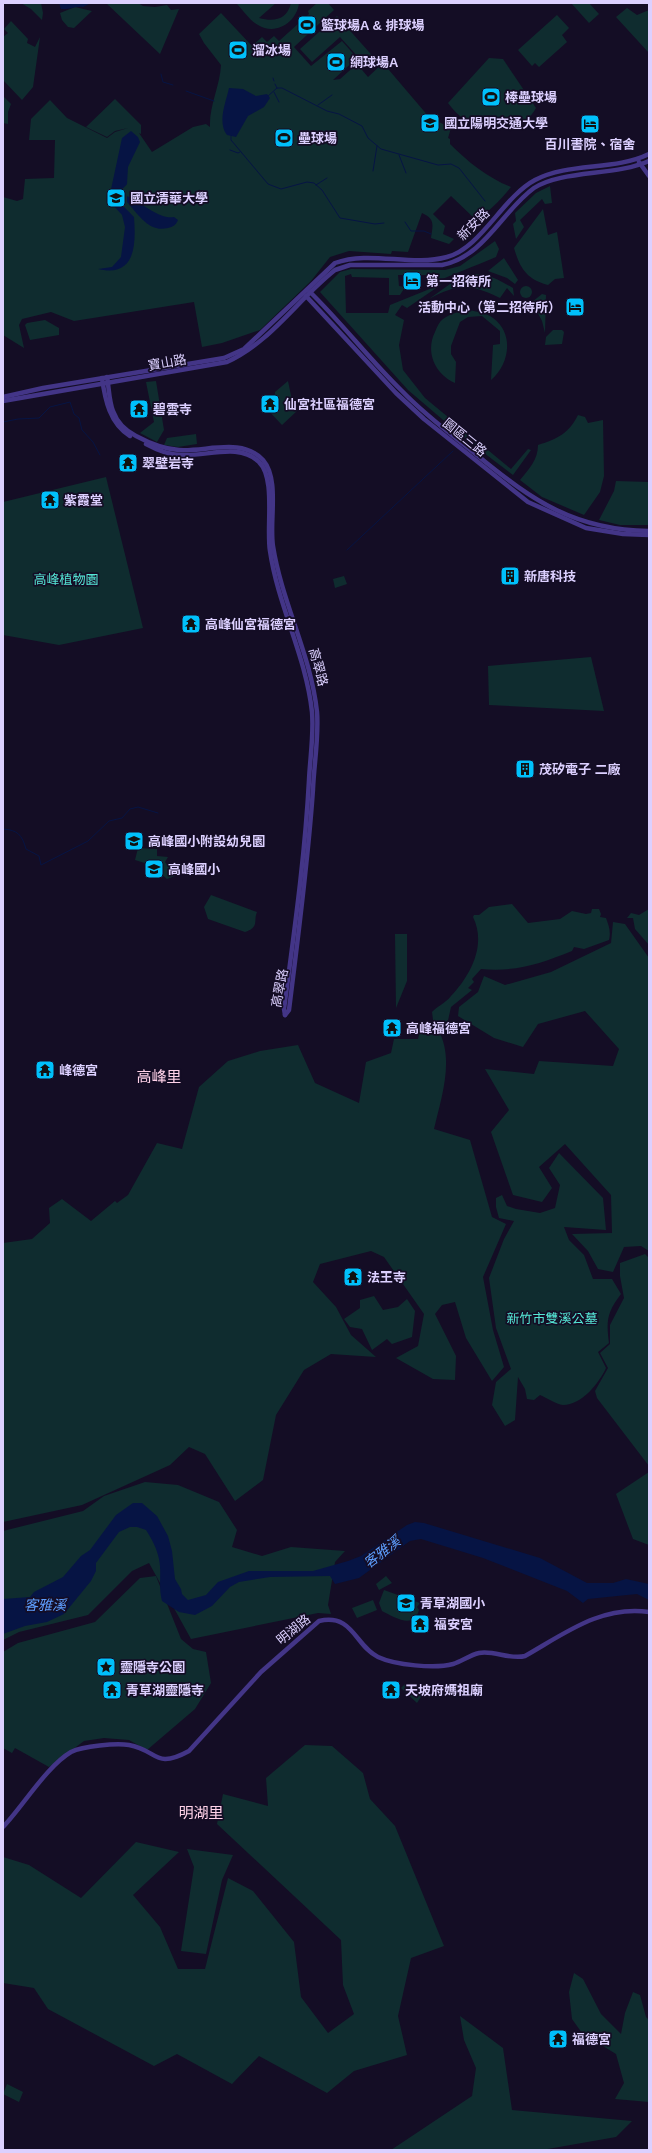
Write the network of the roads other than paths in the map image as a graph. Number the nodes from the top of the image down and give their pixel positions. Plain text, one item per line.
1 (647, 155) edge
2 (637, 159) junction
3 (648, 163) edge
4 (640, 165) junction
5 (649, 176) edge
6 (309, 291) junction
7 (305, 295) junction
8 (106, 379) junction
9 (102, 384) junction
10 (3, 396) edge
11 (3, 401) edge
12 (649, 531) edge
13 (649, 535) edge
14 (649, 1612) edge
15 (3, 1827) edge

1 - 2 street, 新安路
1 - 3 street
2 - 4 street
2 - 6 street, 新安路
3 - 4 street, 新安路
4 - 5 street
4 - 6 street, 新安路
6 - 7 street, 寶山路
6 - 12 street, 園區三路
7 - 8 street, 寶山路
7 - 13 street, 園區三路
8 - 9 street, 高翠路
8 - 9 street, 高翠路
8 - 10 street, 寶山路
9 - 11 street
14 - 15 street, 明湖路

